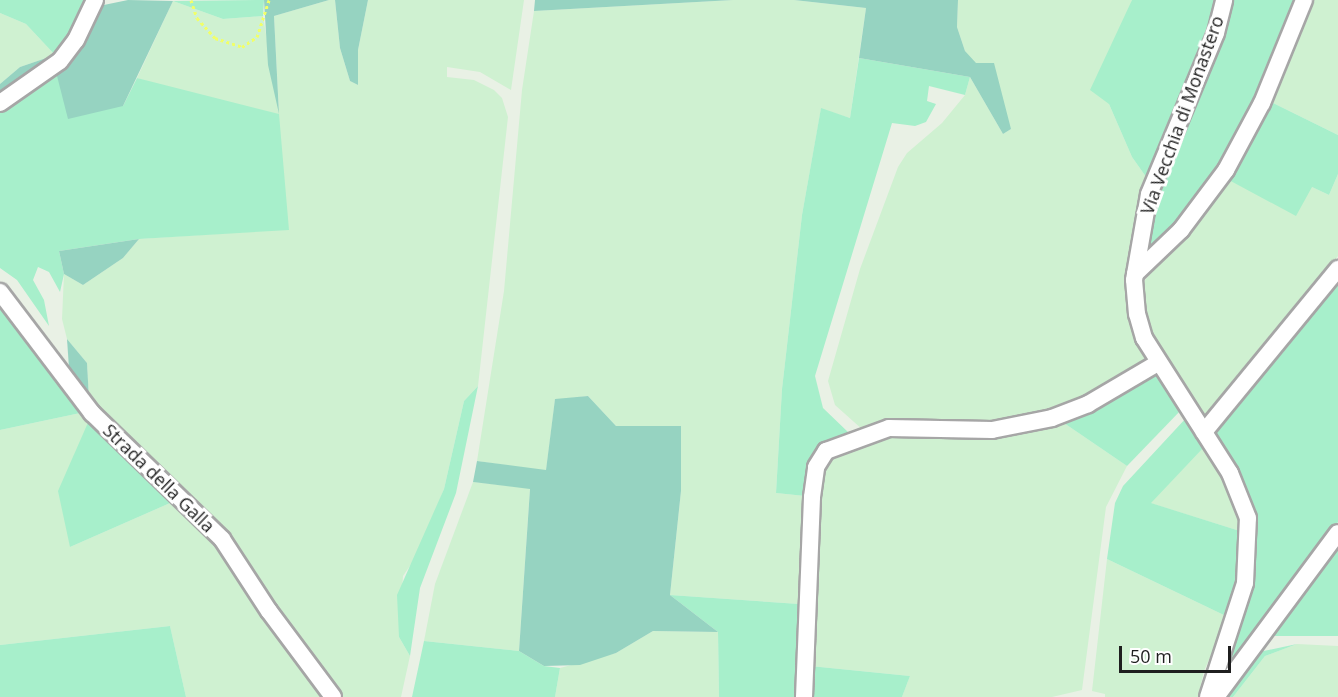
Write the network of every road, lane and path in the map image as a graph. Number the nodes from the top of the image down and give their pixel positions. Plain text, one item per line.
1 (95, 0) edge
2 (191, 0) edge
3 (269, 0) edge
4 (1224, 0) edge
5 (1304, 0) edge
6 (0, 103) edge
7 (1338, 269) edge
8 (1135, 274) junction
9 (0, 292) edge
10 (1158, 363) junction
11 (1204, 432) junction
12 (1338, 532) edge
13 (333, 697) edge
14 (804, 697) edge
15 (1208, 697) edge
16 (1216, 697) edge

1 - 6 street
2 - 3 path
4 - 8 street, Via Vecchia di Monastero
5 - 8 street
7 - 11 street
8 - 10 street, Via Vecchia di Monastero
9 - 13 street, Strada della Galla
10 - 11 street, Via Vecchia di Monastero
10 - 14 street
11 - 15 street, Via Vecchia di Monastero
12 - 16 street

